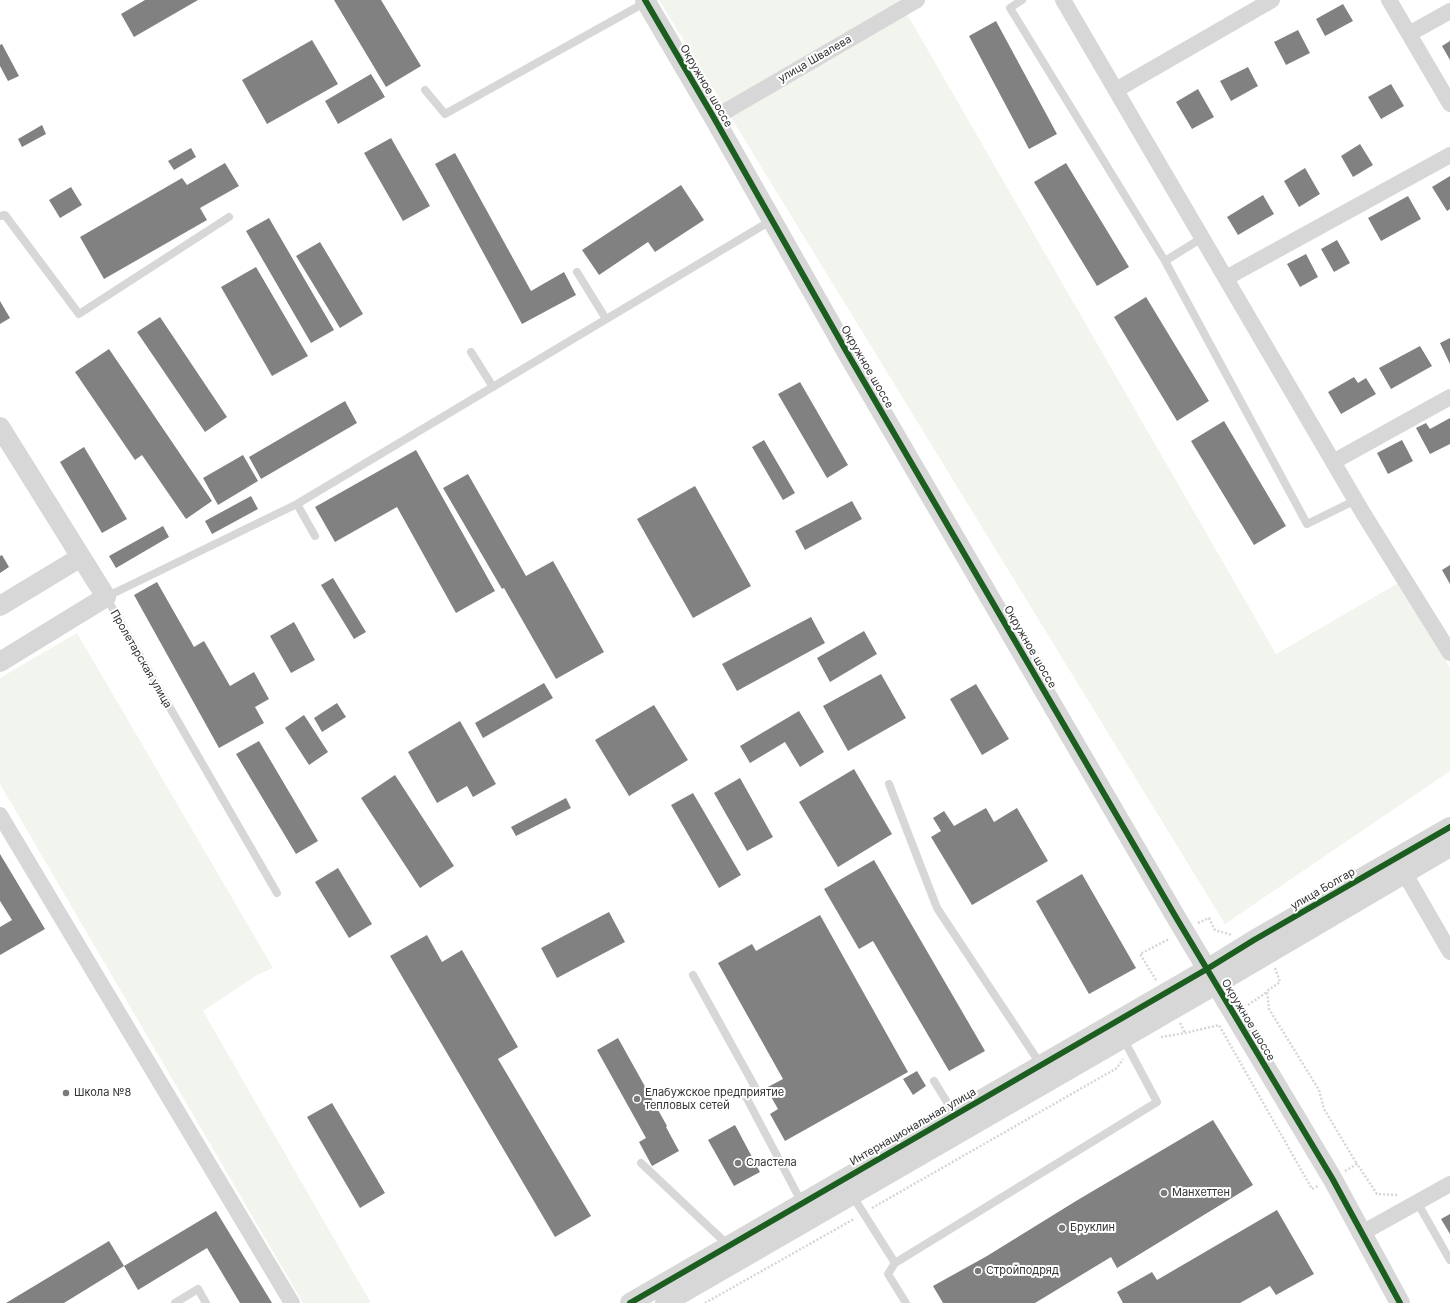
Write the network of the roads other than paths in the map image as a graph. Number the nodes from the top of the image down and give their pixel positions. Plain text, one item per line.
1 (917, 0) edge
2 (1022, 0) edge
3 (1063, 0) edge
4 (1272, 0) edge
5 (1389, 0) edge
6 (645, 1) edge
7 (1450, 11) edge
8 (1409, 34) junction
9 (425, 90) dead end
10 (1116, 90) junction
11 (1450, 104) edge
12 (714, 118) junction
13 (1450, 155) edge
14 (0, 216) edge
15 (229, 217) dead end
16 (772, 220) junction
17 (1202, 238) junction
18 (1166, 261) junction
19 (577, 272) dead end
20 (1226, 278) junction
21 (606, 319) junction
22 (471, 352) dead end
23 (493, 387) junction
24 (1450, 397) edge
25 (0, 427) edge
26 (1333, 462) junction
27 (1356, 500) junction
28 (297, 504) junction
29 (315, 536) dead end
30 (81, 557) junction
31 (106, 597) junction
32 (0, 606) edge
33 (1450, 653) edge
34 (0, 662) edge
35 (889, 784) dead end
36 (0, 815) edge
37 (1450, 827) edge
38 (1450, 847) edge
39 (1405, 874) junction
40 (277, 893) dead end
41 (1450, 952) edge
42 (693, 975) dead end
43 (1211, 977) junction
44 (1123, 1038) junction
45 (1041, 1065) junction
46 (934, 1081) dead end
47 (955, 1115) junction
48 (641, 1163) dead end
49 (1450, 1184) edge
50 (852, 1195) junction
51 (1417, 1202) junction
52 (802, 1204) junction
53 (1362, 1233) junction
54 (728, 1246) junction
55 (1450, 1260) edge
56 (895, 1263) junction
57 (175, 1303) edge
58 (206, 1303) edge
59 (292, 1303) edge
60 (630, 1303) edge
61 (665, 1303) edge
62 (906, 1303) edge
63 (1400, 1303) edge

1 - 12 street, улица Швалева
2 - 18 lane
3 - 10 street
4 - 10 street
5 - 8 street
6 - 9 lane
6 - 12 street, Окружное шоссе
7 - 8 street
8 - 11 street
10 - 17 street
12 - 16 street, Окружное шоссе
13 - 20 street
14 - 15 lane
16 - 21 lane
16 - 43 street, Окружное шоссе
17 - 18 lane
17 - 20 street
18 - 27 lane
19 - 21 lane
20 - 26 street
21 - 23 lane
22 - 23 lane
23 - 28 lane
24 - 26 street
25 - 30 street, Пролетарская улица
26 - 27 street
27 - 33 street
28 - 29 lane
28 - 31 lane
30 - 31 street, Пролетарская улица
30 - 32 street
31 - 34 street
31 - 40 lane, Пролетарская улица
35 - 45 lane
36 - 59 street
37 - 43 street, улица Болгар
38 - 39 street
39 - 41 street
39 - 43 street
42 - 52 lane
43 - 44 street
43 - 45 street, Интернациональная улица
43 - 53 street, Окружное шоссе
44 - 50 street
44 - 56 lane
45 - 47 street, Интернациональная улица
46 - 47 lane
47 - 52 street, Интернациональная улица
48 - 54 lane
49 - 51 street
50 - 56 lane
50 - 61 street
51 - 53 street
51 - 55 lane
52 - 54 street, Интернациональная улица
53 - 63 street, Окружное шоссе
54 - 60 street, Интернациональная улица
56 - 62 lane
57 - 58 lane

